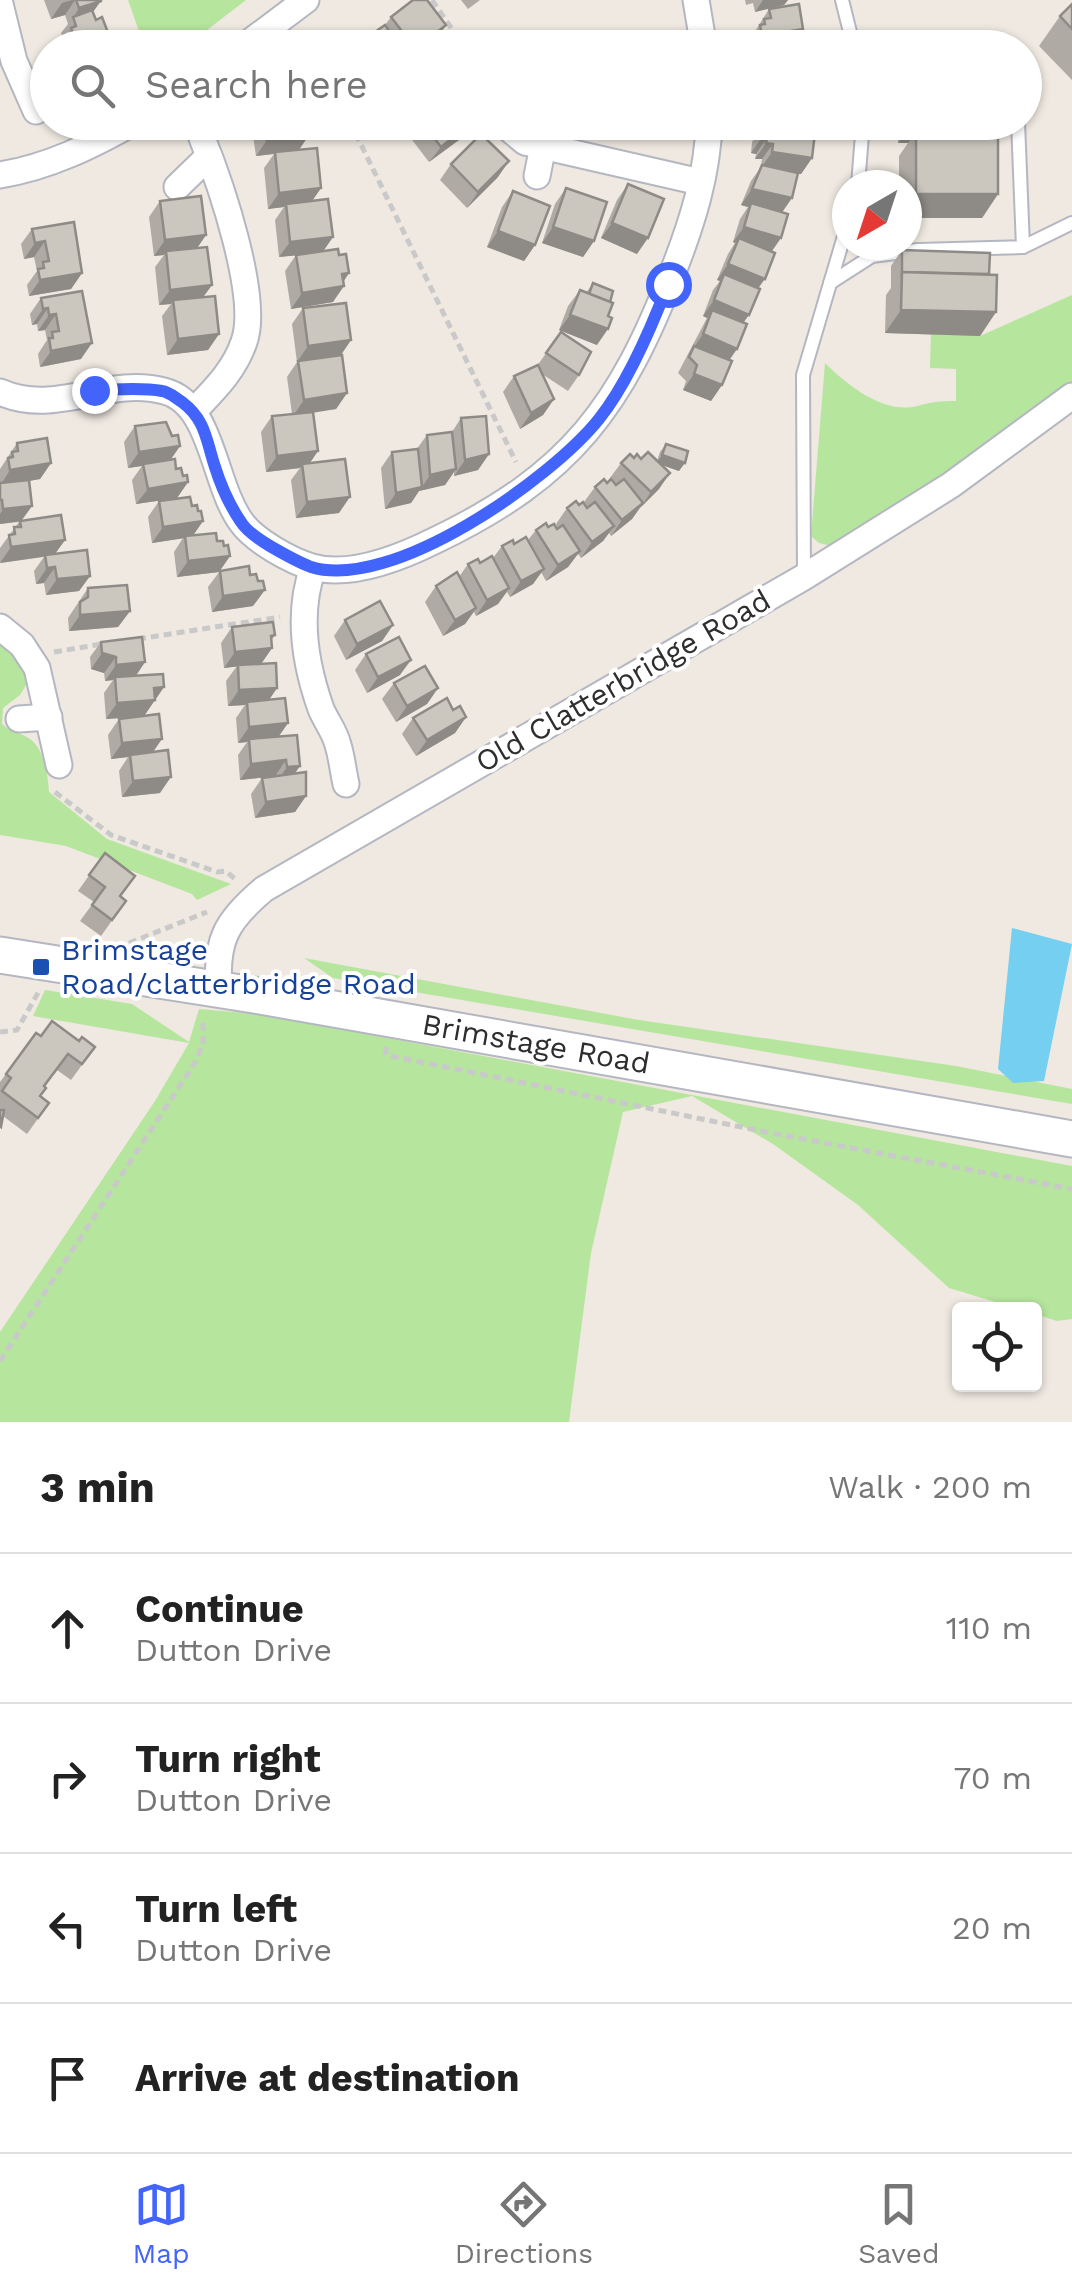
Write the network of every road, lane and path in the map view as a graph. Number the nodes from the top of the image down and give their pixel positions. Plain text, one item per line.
1 (306, 0) edge
2 (432, 0) edge
3 (696, 0) edge
4 (842, 0) edge
5 (0, 4) edge
6 (266, 30) edge
7 (453, 30) edge
8 (701, 30) edge
9 (850, 30) edge
10 (7, 62) edge
11 (30, 102) edge
12 (102, 140) edge
13 (359, 140) edge
14 (522, 140) edge
15 (706, 140) edge
16 (862, 140) edge
17 (1019, 140) edge
18 (543, 146) junction
19 (859, 170) edge
20 (0, 175) edge
21 (537, 176) dead end
22 (700, 182) junction
23 (177, 187) dead end
24 (1072, 223) edge
25 (1023, 247) junction
26 (837, 260) edge
27 (830, 283) junction
28 (0, 392) edge
29 (1072, 396) edge
30 (194, 411) junction
31 (536, 482) junction
32 (313, 568) junction
33 (804, 576) junction
34 (303, 614) junction
35 (0, 627) edge
36 (127, 641) edge
37 (107, 644) edge
38 (29, 656) junction
39 (48, 717) junction
40 (19, 719) dead end
41 (59, 766) joint
42 (346, 784) dead end
43 (258, 892) junction
44 (212, 910) dead end
45 (0, 954) edge
46 (97, 969) junction
47 (42, 984) dead end
48 (211, 988) junction
49 (388, 1018) junction
50 (0, 1032) edge
51 (1072, 1139) edge
52 (1072, 1188) edge
53 (0, 1361) edge

1 - 6 street
2 - 7 path
3 - 8 street
4 - 9 lane
5 - 10 street
10 - 11 street
12 - 20 street
13 - 31 path
14 - 18 street
15 - 22 street
16 - 19 lane
17 - 25 lane
18 - 21 street
18 - 22 street
22 - 31 street
23 - 30 street
24 - 25 lane
25 - 27 lane
26 - 27 lane
27 - 33 lane
28 - 30 street
29 - 33 street, Old Clatterbridge Road
30 - 32 street
31 - 32 street
32 - 34 street
33 - 43 street, Old Clatterbridge Road
34 - 36 path
34 - 42 street
35 - 38 street
37 - 38 path
38 - 39 street
39 - 40 street
39 - 41 street
41 - 43 path
43 - 48 street, Old Clatterbridge Road
44 - 46 path
45 - 46 main road, Brimstage Road
46 - 48 main road, Brimstage Road
47 - 50 path
48 - 49 main road, Brimstage Road
48 - 53 path
49 - 51 main road, Brimstage Road
49 - 52 path

